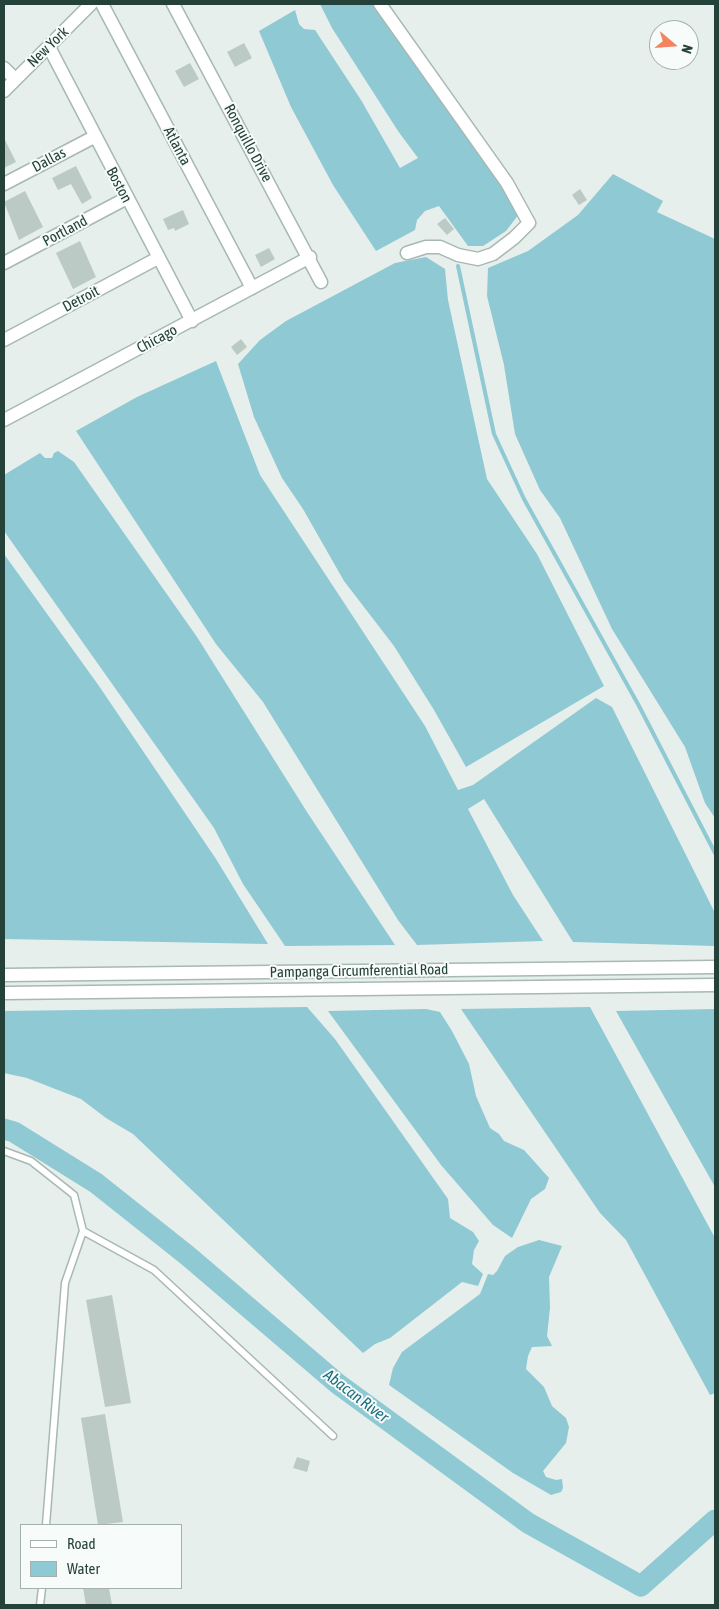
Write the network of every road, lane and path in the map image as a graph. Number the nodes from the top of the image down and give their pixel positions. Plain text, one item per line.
1 (91, 4) edge
2 (102, 4) edge
3 (173, 4) edge
4 (380, 4) edge
5 (48, 47) junction
6 (4, 68) edge
7 (15, 79) junction
8 (4, 91) edge
9 (94, 137) junction
10 (4, 184) edge
11 (127, 198) junction
12 (407, 253) dead end
13 (310, 257) junction
14 (158, 258) junction
15 (4, 263) edge
16 (322, 282) dead end
17 (252, 288) junction
18 (192, 321) junction
19 (4, 340) edge
20 (4, 420) edge
21 (715, 967) edge
22 (4, 975) edge
23 (715, 985) edge
24 (4, 993) edge
25 (4, 1150) edge
26 (83, 1231) junction
27 (333, 1436) dead end
28 (46, 1524) edge
29 (42, 1589) edge
30 (40, 1605) edge

1 - 5 street, New York
2 - 17 street, Atlanta
3 - 13 street, Ronquillo Drive
4 - 12 street
5 - 7 street, New York
5 - 9 street, Boston
6 - 7 street
7 - 8 street, New York
9 - 10 street, Dallas
9 - 11 street, Boston
11 - 14 street, Boston
11 - 15 street, Portland
13 - 16 street, Ronquillo Drive
13 - 17 street, Chicago
14 - 18 street, Boston
14 - 19 street, Detroit
17 - 18 street, Chicago
18 - 20 street, Chicago
21 - 22 street, Pampanga Circumferential Road
23 - 24 street, Pampanga Circumferential Road
25 - 26 lane
26 - 27 lane
26 - 28 lane
29 - 30 lane

